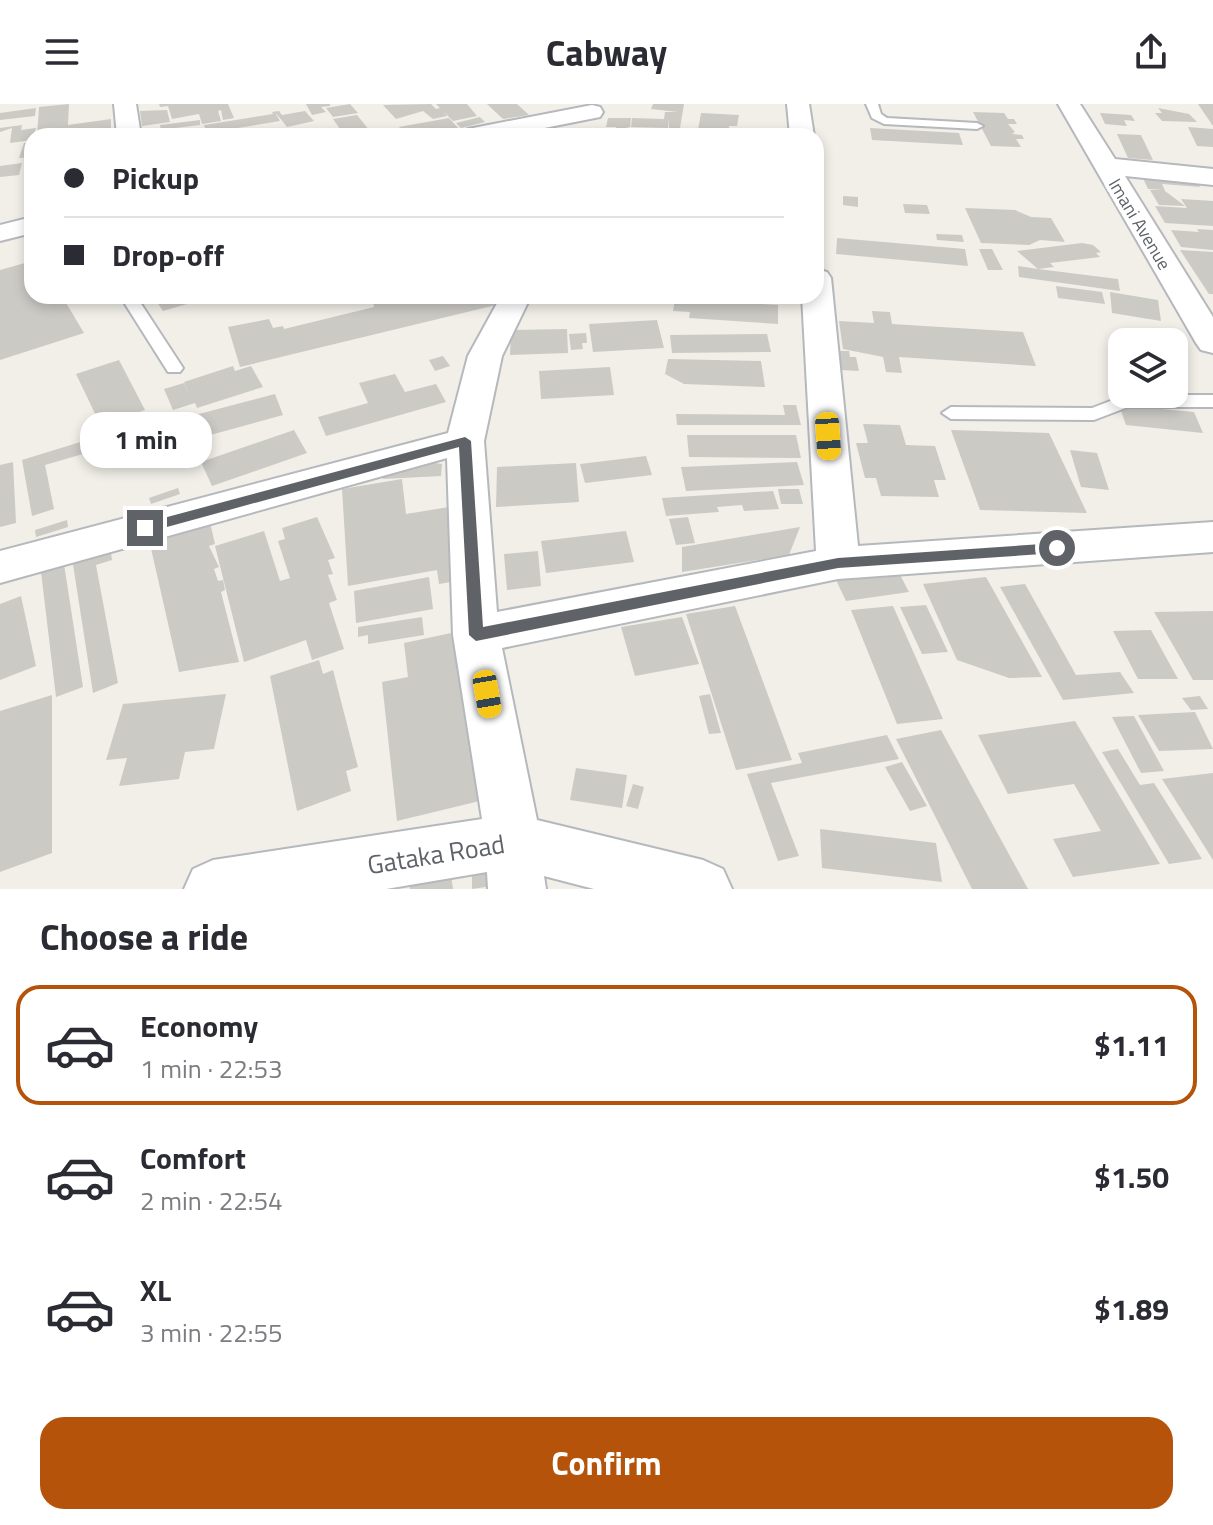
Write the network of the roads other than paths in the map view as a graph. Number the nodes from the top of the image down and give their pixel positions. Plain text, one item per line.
1 (125, 104) edge
2 (798, 104) edge
3 (872, 104) edge
4 (1069, 104) edge
5 (594, 108) edge
6 (977, 126) dead end
7 (128, 128) edge
8 (504, 128) edge
9 (590, 128) edge
10 (801, 128) edge
11 (1105, 166) junction
12 (1213, 177) edge
13 (24, 227) edge
14 (0, 233) edge
15 (133, 304) edge
16 (512, 304) edge
17 (818, 304) edge
18 (1213, 343) edge
19 (174, 368) dead end
20 (1213, 401) edge
21 (951, 413) dead end
22 (465, 441) junction
23 (1213, 537) edge
24 (838, 563) junction
25 (0, 567) edge
26 (476, 635) junction
27 (515, 865) edge
28 (213, 889) edge
29 (703, 889) edge

1 - 7 street
2 - 10 street
3 - 6 lane
4 - 11 street, Imani Avenue
5 - 8 street
5 - 9 street
11 - 12 street
11 - 18 street, Imani Avenue
13 - 14 street
15 - 19 lane
16 - 22 street
17 - 24 street
20 - 21 lane
22 - 25 street
22 - 26 street
23 - 24 street
24 - 26 street
26 - 27 street
27 - 28 street, Gataka Road
27 - 29 street, Gataka Road

